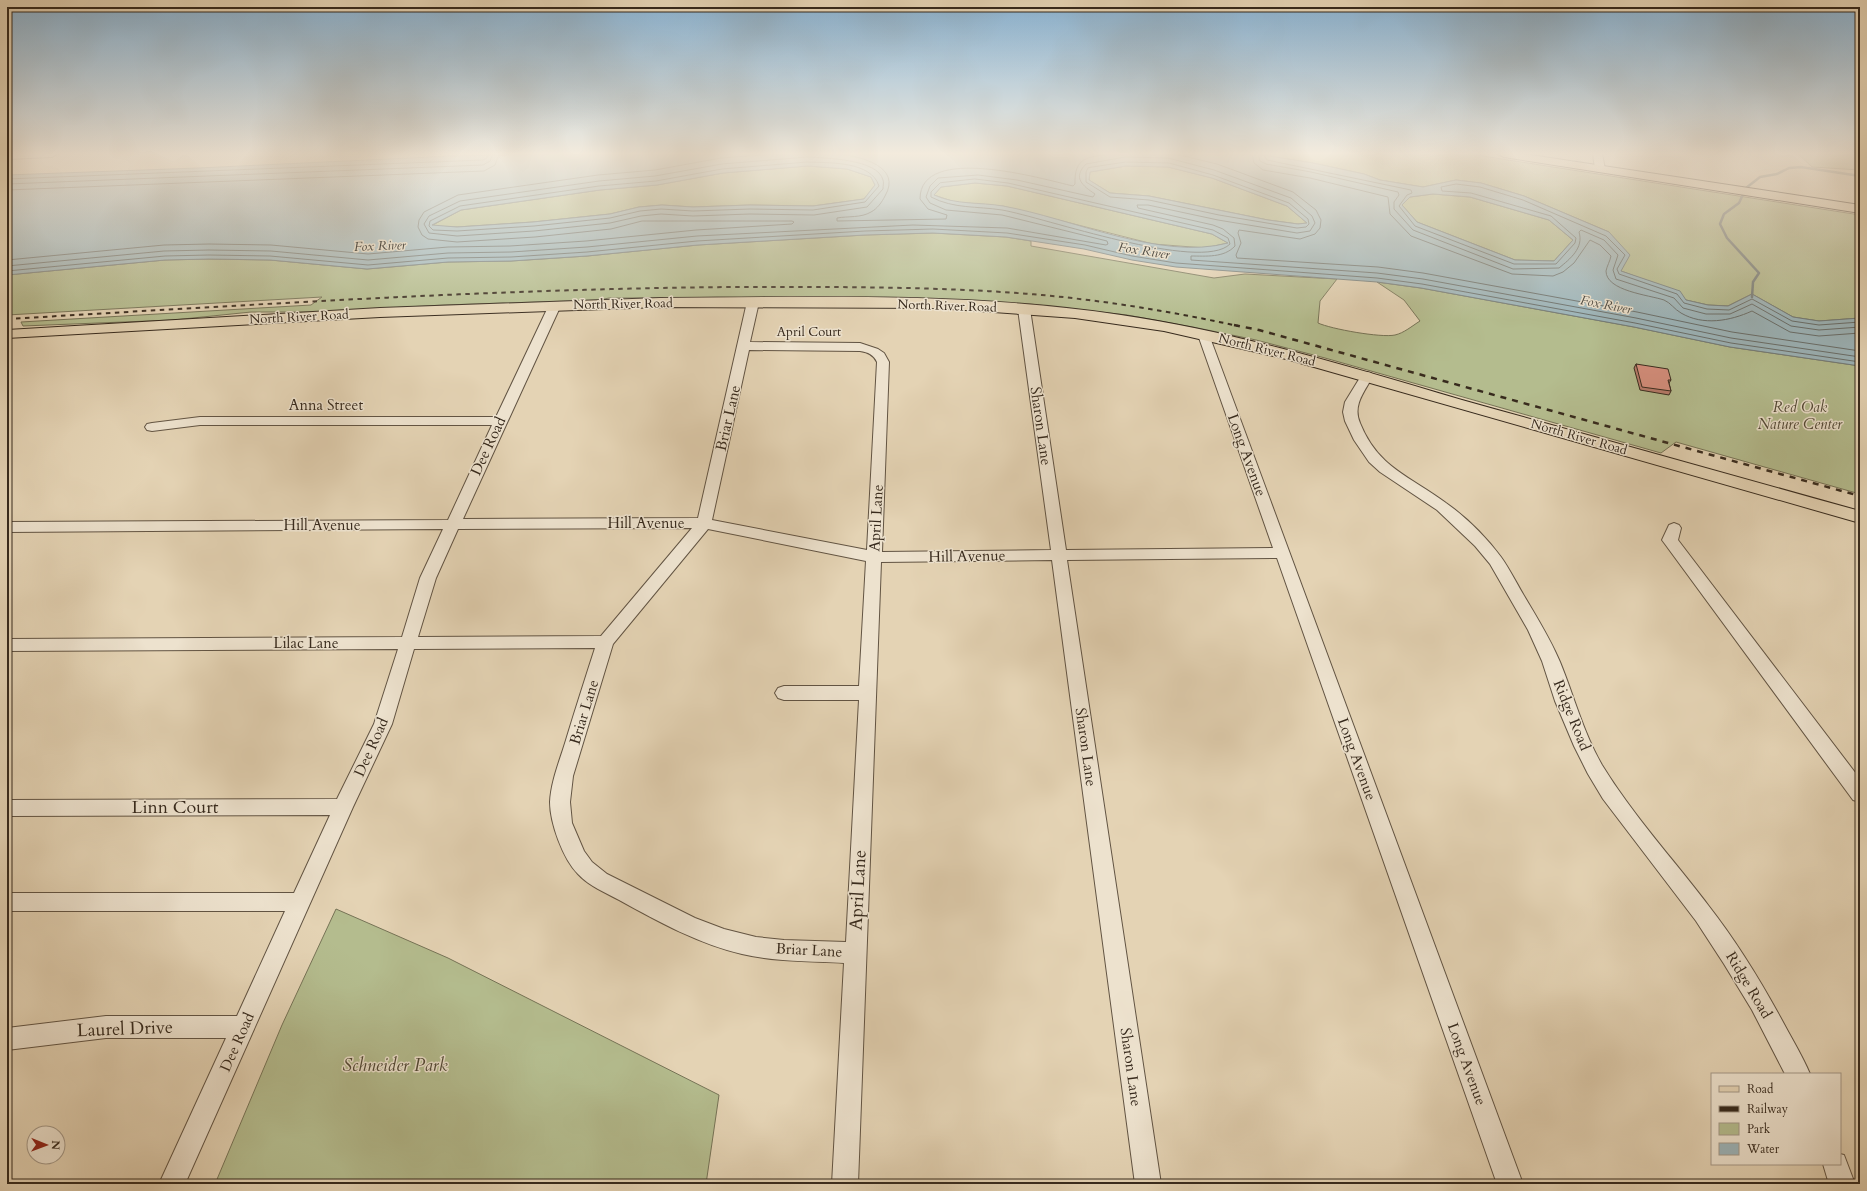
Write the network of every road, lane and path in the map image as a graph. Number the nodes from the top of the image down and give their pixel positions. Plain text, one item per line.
1 (753, 302) junction
2 (555, 305) junction
3 (1024, 309) junction
4 (7, 334) edge
5 (1204, 335) junction
6 (745, 346) junction
7 (872, 349) joint
8 (1367, 376) junction
9 (500, 421) junction
10 (152, 427) dead end
11 (1860, 518) edge
12 (704, 523) junction
13 (452, 524) junction
14 (7, 527) edge
15 (1674, 528) dead end
16 (1282, 553) junction
17 (1059, 555) junction
18 (874, 557) junction
19 (605, 642) junction
20 (409, 643) junction
21 (7, 645) edge
22 (868, 692) junction
23 (784, 693) dead end
24 (1860, 794) edge
25 (343, 807) junction
26 (7, 808) edge
27 (7, 902) edge
28 (300, 902) junction
29 (855, 953) junction
30 (244, 1027) junction
31 (7, 1039) edge
32 (1797, 1073) edge
33 (1835, 1165) edge
34 (172, 1184) edge
35 (845, 1184) edge
36 (1148, 1184) edge
37 (1510, 1184) edge
38 (1842, 1184) edge

1 - 2 main road, North River Road
1 - 3 main road, North River Road
1 - 6 street, Briar Lane
2 - 4 main road, North River Road
2 - 9 street, Dee Road
3 - 5 main road, North River Road
3 - 17 street, Sharon Lane
5 - 8 main road, North River Road
5 - 16 street, Long Avenue
6 - 7 street, April Court
6 - 12 street, Briar Lane
7 - 18 street, April Lane
8 - 11 main road, North River Road
8 - 32 street, Ridge Road
9 - 10 street, Anna Street
9 - 13 street, Dee Road
12 - 13 street, Hill Avenue
12 - 18 street, Hill Avenue
12 - 19 street, Briar Lane
13 - 14 street, Hill Avenue
13 - 20 street, Dee Road
15 - 24 street
16 - 17 street, Hill Avenue
16 - 37 street, Long Avenue
17 - 18 street, Hill Avenue
17 - 36 street, Sharon Lane
18 - 22 street, April Lane
19 - 20 street, Lilac Lane
19 - 29 street, Briar Lane
20 - 21 street, Lilac Lane
20 - 25 street, Dee Road
22 - 23 street
22 - 29 street, April Lane
25 - 26 street, Linn Court
25 - 28 street, Dee Road
27 - 28 street
28 - 30 street, Dee Road
29 - 35 street, April Lane
30 - 31 street, Laurel Drive
30 - 34 street, Dee Road
33 - 38 street

